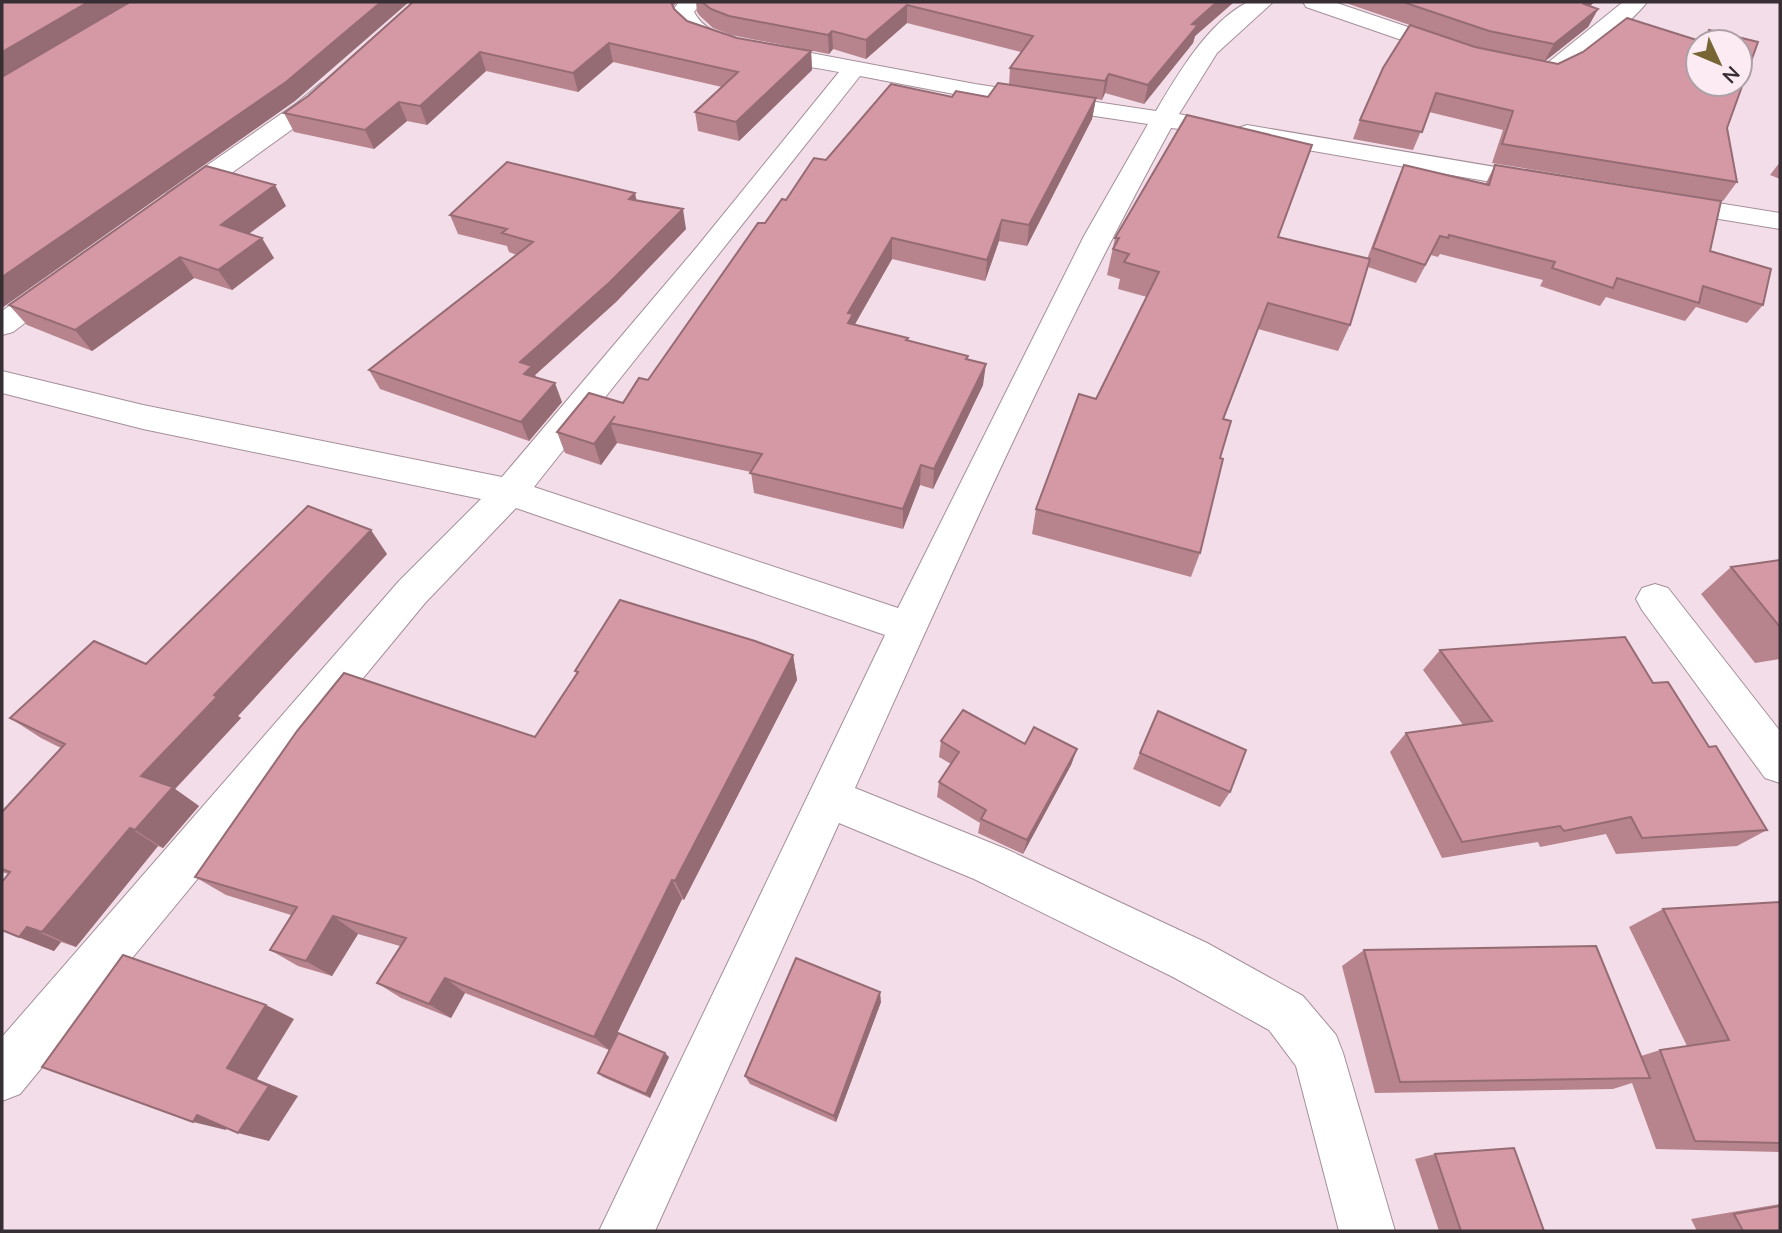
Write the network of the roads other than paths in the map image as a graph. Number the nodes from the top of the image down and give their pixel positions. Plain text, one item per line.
1 (691, 2) edge
2 (1262, 2) edge
3 (1314, 2) edge
4 (1636, 2) edge
5 (1475, 58) edge
6 (1500, 63) edge
7 (855, 68) junction
8 (350, 70) edge
9 (1166, 120) junction
10 (1571, 187) edge
11 (1640, 199) edge
12 (154, 216) edge
13 (1780, 221) edge
14 (78, 271) edge
15 (2, 325) edge
16 (2, 382) edge
17 (510, 492) junction
18 (1655, 599) dead end
19 (908, 627) junction
20 (1780, 764) edge
21 (828, 798) junction
22 (2, 1076) edge
23 (627, 1231) edge
24 (1367, 1231) edge

1 - 7 street
2 - 9 street
3 - 5 street
4 - 6 street
7 - 9 street
7 - 17 street
8 - 12 street
9 - 10 street
9 - 19 street
11 - 13 street
14 - 15 street
16 - 17 street
17 - 19 street
17 - 22 street
18 - 20 street
19 - 21 street
21 - 23 street
21 - 24 street

